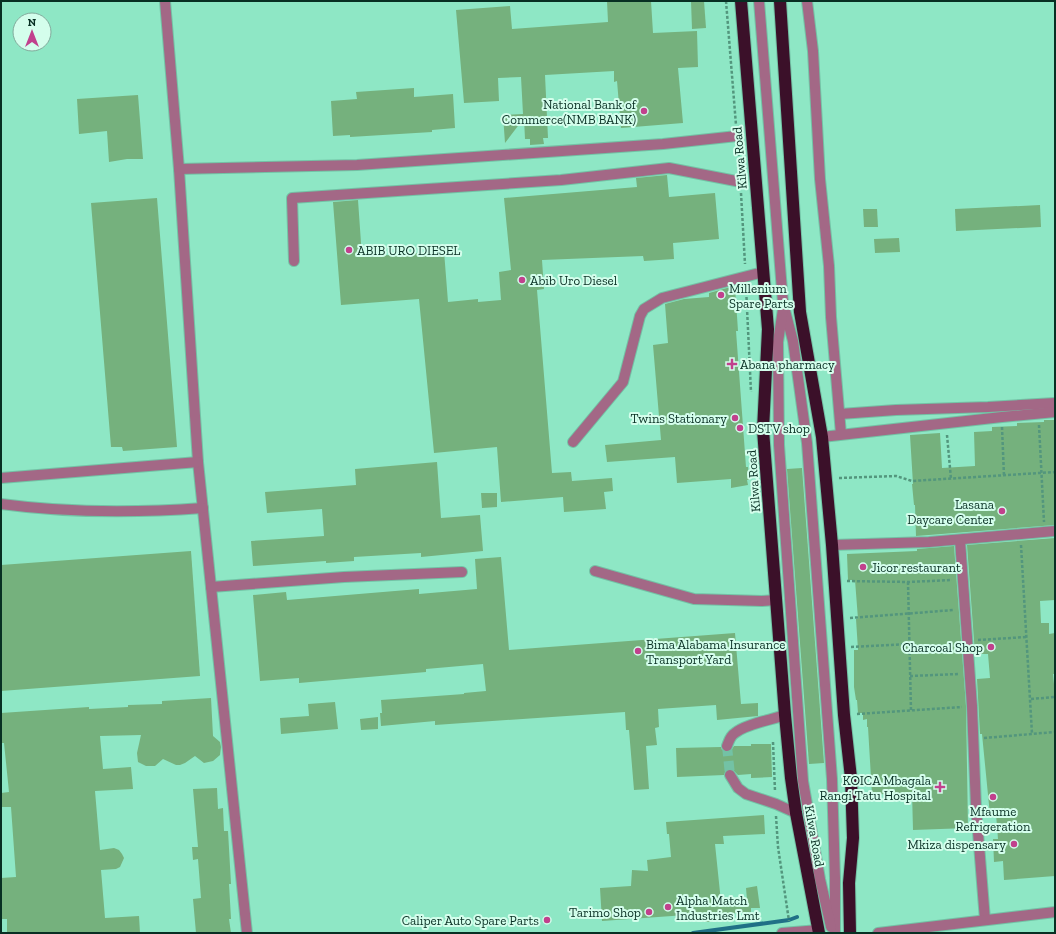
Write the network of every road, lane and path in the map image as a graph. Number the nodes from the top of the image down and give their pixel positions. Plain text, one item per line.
1 (165, 1) edge
2 (741, 1) edge
3 (759, 1) edge
4 (780, 1) edge
5 (808, 1) edge
6 (737, 136) dead end
7 (179, 169) junction
8 (741, 182) dead end
9 (294, 261) dead end
10 (763, 272) junction
11 (783, 303) junction
12 (1055, 403) edge
13 (1055, 412) edge
14 (840, 414) junction
15 (1038, 414) junction
16 (1002, 416) junction
17 (946, 423) junction
18 (842, 434) junction
19 (822, 437) junction
20 (573, 442) dead end
21 (198, 462) junction
22 (1055, 472) edge
23 (1041, 474) junction
24 (1004, 476) junction
25 (1, 478) edge
26 (826, 479) junction
27 (951, 479) junction
28 (1, 504) edge
29 (203, 508) junction
30 (1050, 531) edge
31 (1020, 534) junction
32 (960, 540) junction
33 (832, 545) junction
34 (595, 571) dead end
35 (462, 572) dead end
36 (962, 580) junction
37 (835, 582) junction
38 (908, 582) junction
39 (211, 587) junction
40 (776, 600) junction
41 (965, 609) junction
42 (908, 613) junction
43 (837, 618) junction
44 (1027, 637) junction
45 (967, 641) junction
46 (909, 644) junction
47 (839, 648) junction
48 (969, 674) junction
49 (910, 676) junction
50 (1055, 697) edge
51 (1031, 699) junction
52 (972, 706) junction
53 (911, 711) junction
54 (785, 715) junction
55 (844, 715) junction
56 (1055, 732) edge
57 (1032, 734) junction
58 (974, 739) junction
59 (727, 746) tunnel mouth
60 (730, 775) tunnel mouth
61 (796, 813) junction
62 (1055, 912) edge
63 (985, 920) junction
64 (819, 932) edge
65 (247, 933) edge
66 (782, 933) edge
67 (834, 933) edge
68 (850, 933) edge
69 (878, 933) edge

1 - 7 street
2 - 10 highway, Kilwa Road
3 - 11 street
4 - 19 highway
5 - 14 street
6 - 7 street
7 - 21 street
8 - 9 street
10 - 20 street
10 - 40 highway, Kilwa Road
11 - 67 street
11 - 67 street
12 - 14 street
13 - 15 street
14 - 18 street
15 - 16 street
15 - 23 path
16 - 17 street
16 - 24 path
17 - 18 street
17 - 27 path
18 - 19 street
19 - 26 highway
21 - 25 street
21 - 29 street
22 - 23 path
23 - 24 path
23 - 30 path
24 - 27 path
26 - 27 path
26 - 33 highway
28 - 29 street
29 - 39 street
30 - 31 street
31 - 32 street
31 - 44 path
32 - 33 street
32 - 36 street
33 - 37 highway
34 - 40 street
35 - 39 street
36 - 38 path
36 - 41 street
37 - 38 path
37 - 43 highway
38 - 42 path
39 - 65 street
40 - 54 highway, Kilwa Road
41 - 42 path
41 - 45 street
42 - 43 path
42 - 46 path
43 - 47 highway
44 - 45 path
44 - 51 path
45 - 48 street
46 - 47 path
46 - 49 path
47 - 55 highway
48 - 49 path
48 - 52 street
49 - 53 path
50 - 51 path
51 - 57 path
52 - 53 path
52 - 58 street
53 - 55 path
54 - 59 street
54 - 61 highway, Kilwa Road
55 - 68 highway
56 - 57 path
57 - 58 path
58 - 63 street
60 - 61 street
61 - 64 highway, Kilwa Road
62 - 63 street
63 - 69 street
64 - 66 street

